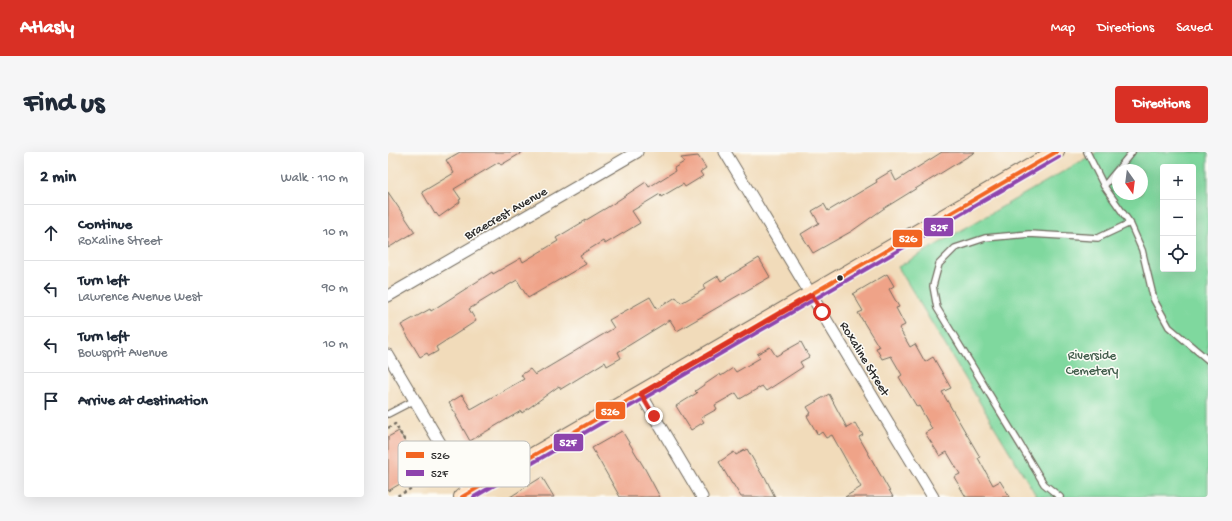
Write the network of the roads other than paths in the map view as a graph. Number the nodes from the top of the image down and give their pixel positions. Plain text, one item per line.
1 (637, 152) edge
2 (725, 152) edge
3 (1056, 152) edge
4 (1086, 152) edge
5 (1132, 152) edge
6 (1104, 186) junction
7 (1130, 223) junction
8 (812, 295) junction
9 (388, 296) edge
10 (388, 354) edge
11 (1208, 360) edge
12 (641, 394) junction
13 (415, 400) junction
14 (388, 414) edge
15 (438, 441) edge
16 (530, 459) edge
17 (463, 487) edge
18 (483, 487) edge
19 (468, 496) edge
20 (702, 497) edge
21 (933, 497) edge
22 (1060, 497) edge

1 - 9 street, Braecrest Avenue
2 - 8 street, Roxaline Street
3 - 8 main road
4 - 6 lane
5 - 6 lane
6 - 7 lane
7 - 11 lane
7 - 22 lane
8 - 12 main road
8 - 21 street, Roxaline Street
10 - 13 street
12 - 16 main road
12 - 20 street
13 - 14 lane
13 - 15 street
17 - 19 street
18 - 19 main road

